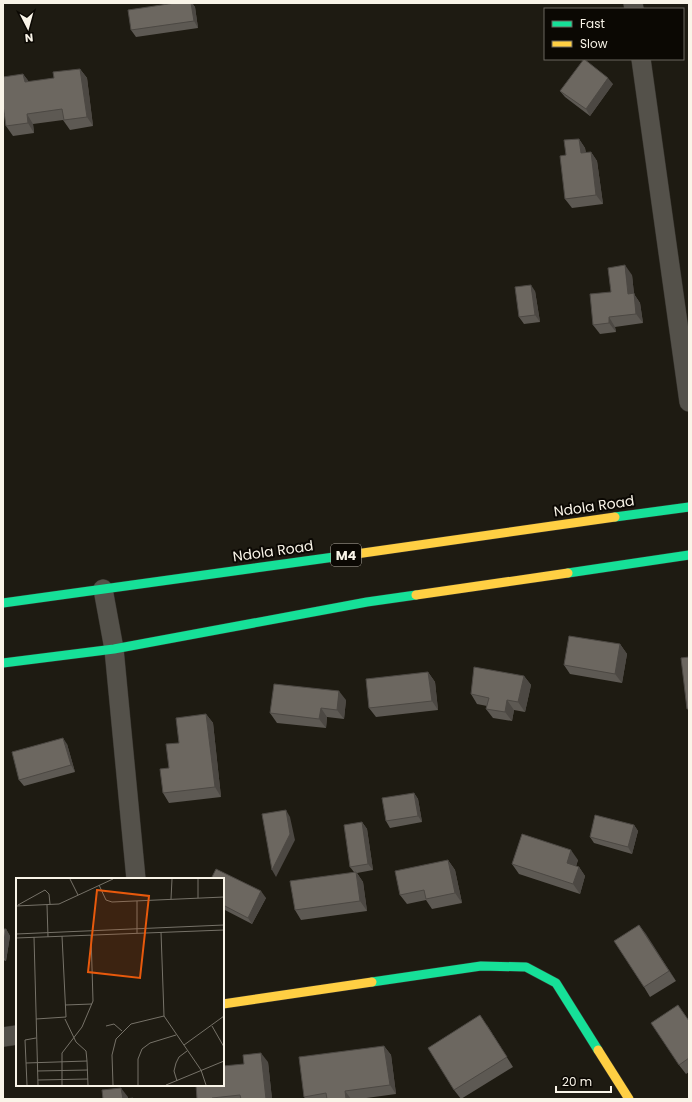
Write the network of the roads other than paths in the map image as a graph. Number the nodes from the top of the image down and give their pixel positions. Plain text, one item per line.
1 (640, 60) edge
2 (689, 402) edge
3 (689, 507) edge
4 (689, 555) edge
5 (103, 589) junction
6 (3, 603) edge
7 (114, 649) junction
8 (3, 663) edge
9 (136, 878) edge
10 (224, 1004) edge
11 (16, 1035) edge
12 (3, 1037) edge
13 (629, 1099) edge

1 - 2 street
3 - 5 street, Ndola Road / M4
4 - 7 street
5 - 6 street, Ndola Road / M4
5 - 7 street
7 - 8 street
7 - 9 street
10 - 13 street
11 - 12 street

